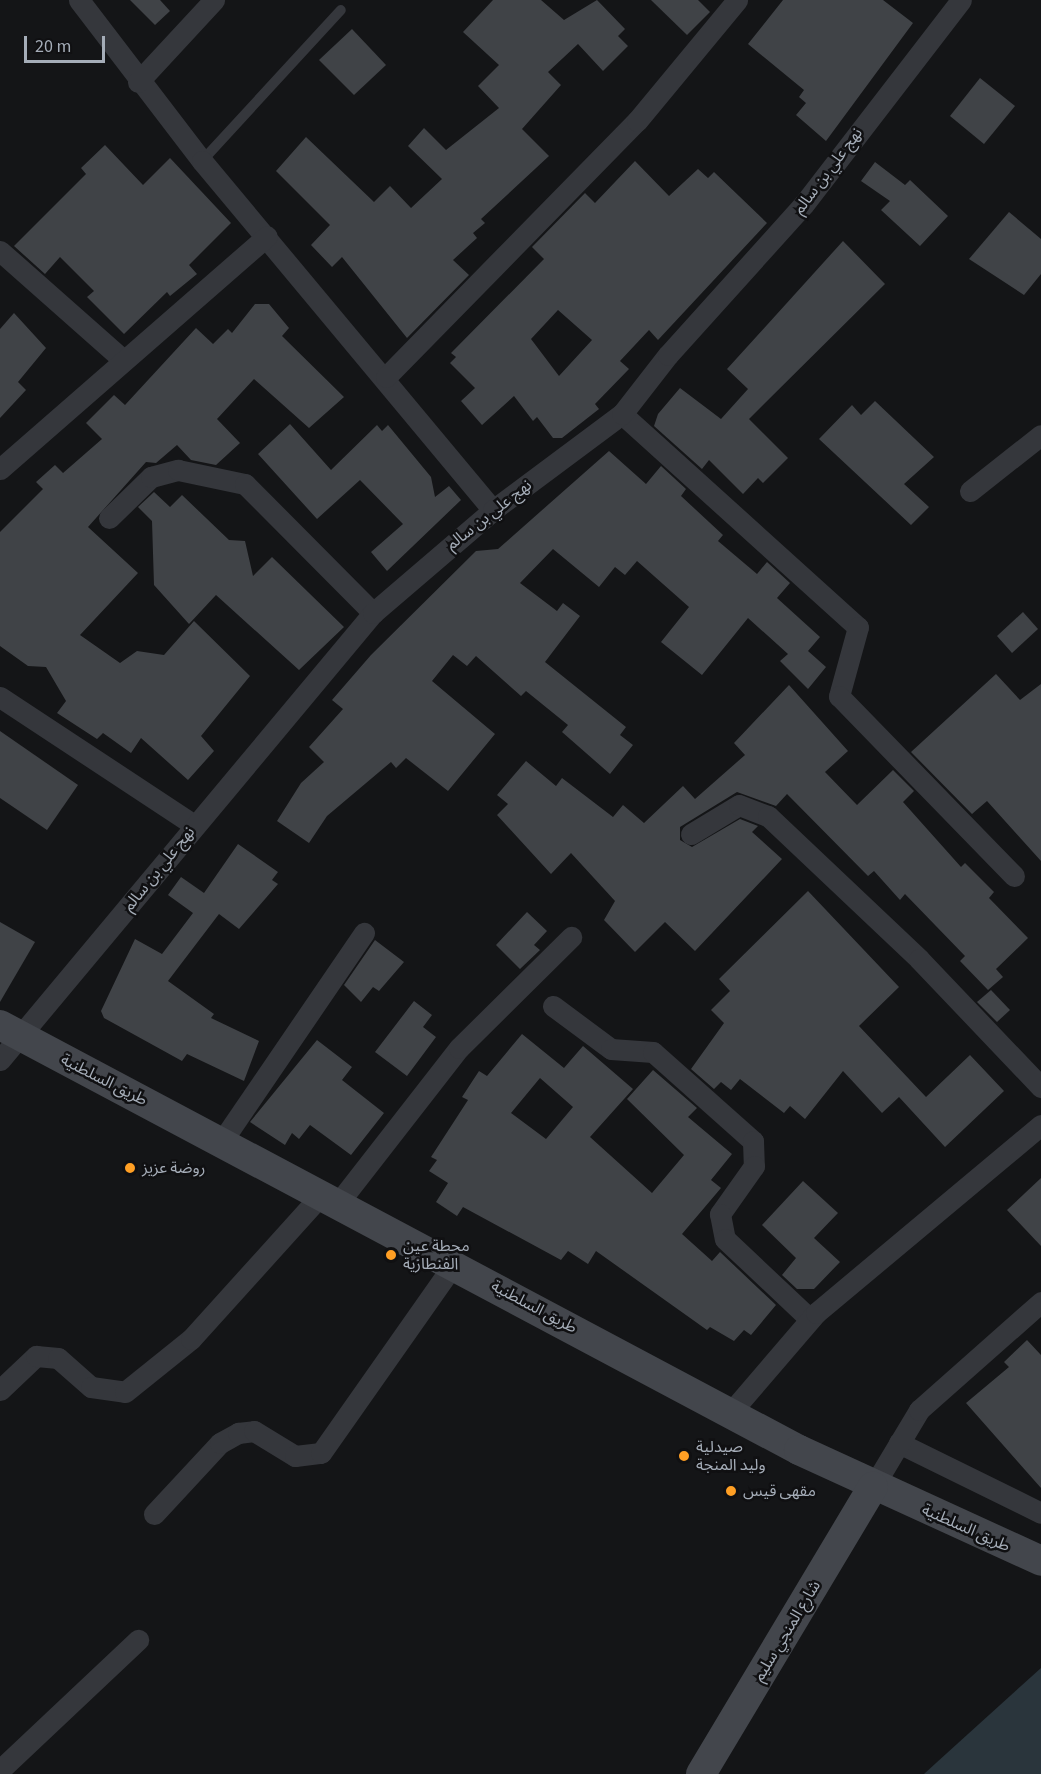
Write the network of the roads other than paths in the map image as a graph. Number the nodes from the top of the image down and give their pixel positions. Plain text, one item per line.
1 (79, 0) edge
2 (214, 0) edge
3 (737, 0) edge
4 (961, 0) edge
5 (340, 10) dead end
6 (138, 82) junction
7 (202, 161) junction
8 (267, 236) junction
9 (0, 251) edge
10 (123, 360) junction
11 (386, 377) junction
12 (622, 414) junction
13 (1041, 435) edge
14 (0, 470) edge
15 (970, 491) dead end
16 (493, 510) junction
17 (109, 518) dead end
18 (373, 613) junction
19 (0, 697) edge
20 (194, 825) junction
21 (691, 834) dead end
22 (1014, 876) dead end
23 (364, 933) dead end
24 (571, 937) dead end
25 (553, 1006) dead end
26 (10, 1030) edge
27 (0, 1060) edge
28 (1041, 1087) edge
29 (1041, 1125) edge
30 (222, 1141) junction
31 (331, 1198) junction
32 (454, 1264) junction
33 (1041, 1302) edge
34 (810, 1319) junction
35 (0, 1390) edge
36 (731, 1412) junction
37 (899, 1443) junction
38 (873, 1487) junction
39 (1041, 1513) edge
40 (154, 1514) dead end
41 (1041, 1561) edge
42 (138, 1640) dead end
43 (0, 1770) edge
44 (701, 1774) edge

1 - 6 street
2 - 6 street
3 - 11 street
4 - 12 street, نهج علي بن سالم
5 - 7 lane
6 - 7 street
7 - 8 street
8 - 10 street
8 - 11 street
9 - 10 street
10 - 14 street
11 - 16 street
12 - 16 street, نهج علي بن سالم
12 - 22 street
13 - 15 street
16 - 18 street, نهج علي بن سالم
17 - 18 street
18 - 20 street, نهج علي بن سالم
19 - 20 street
20 - 26 street, نهج علي بن سالم
21 - 28 street
23 - 30 street
24 - 31 street
25 - 34 street
26 - 27 street, نهج علي بن سالم
26 - 30 main road, طريق السلطنية
29 - 34 street
30 - 31 main road, طريق السلطنية
31 - 32 main road, طريق السلطنية
31 - 35 street
32 - 36 main road, طريق السلطنية
32 - 40 street
33 - 37 street
34 - 36 street
36 - 38 main road, طريق السلطنية
37 - 38 street
37 - 39 street
38 - 41 main road, طريق السلطنية
38 - 44 main road, شارع المنجي سليم
42 - 43 street

